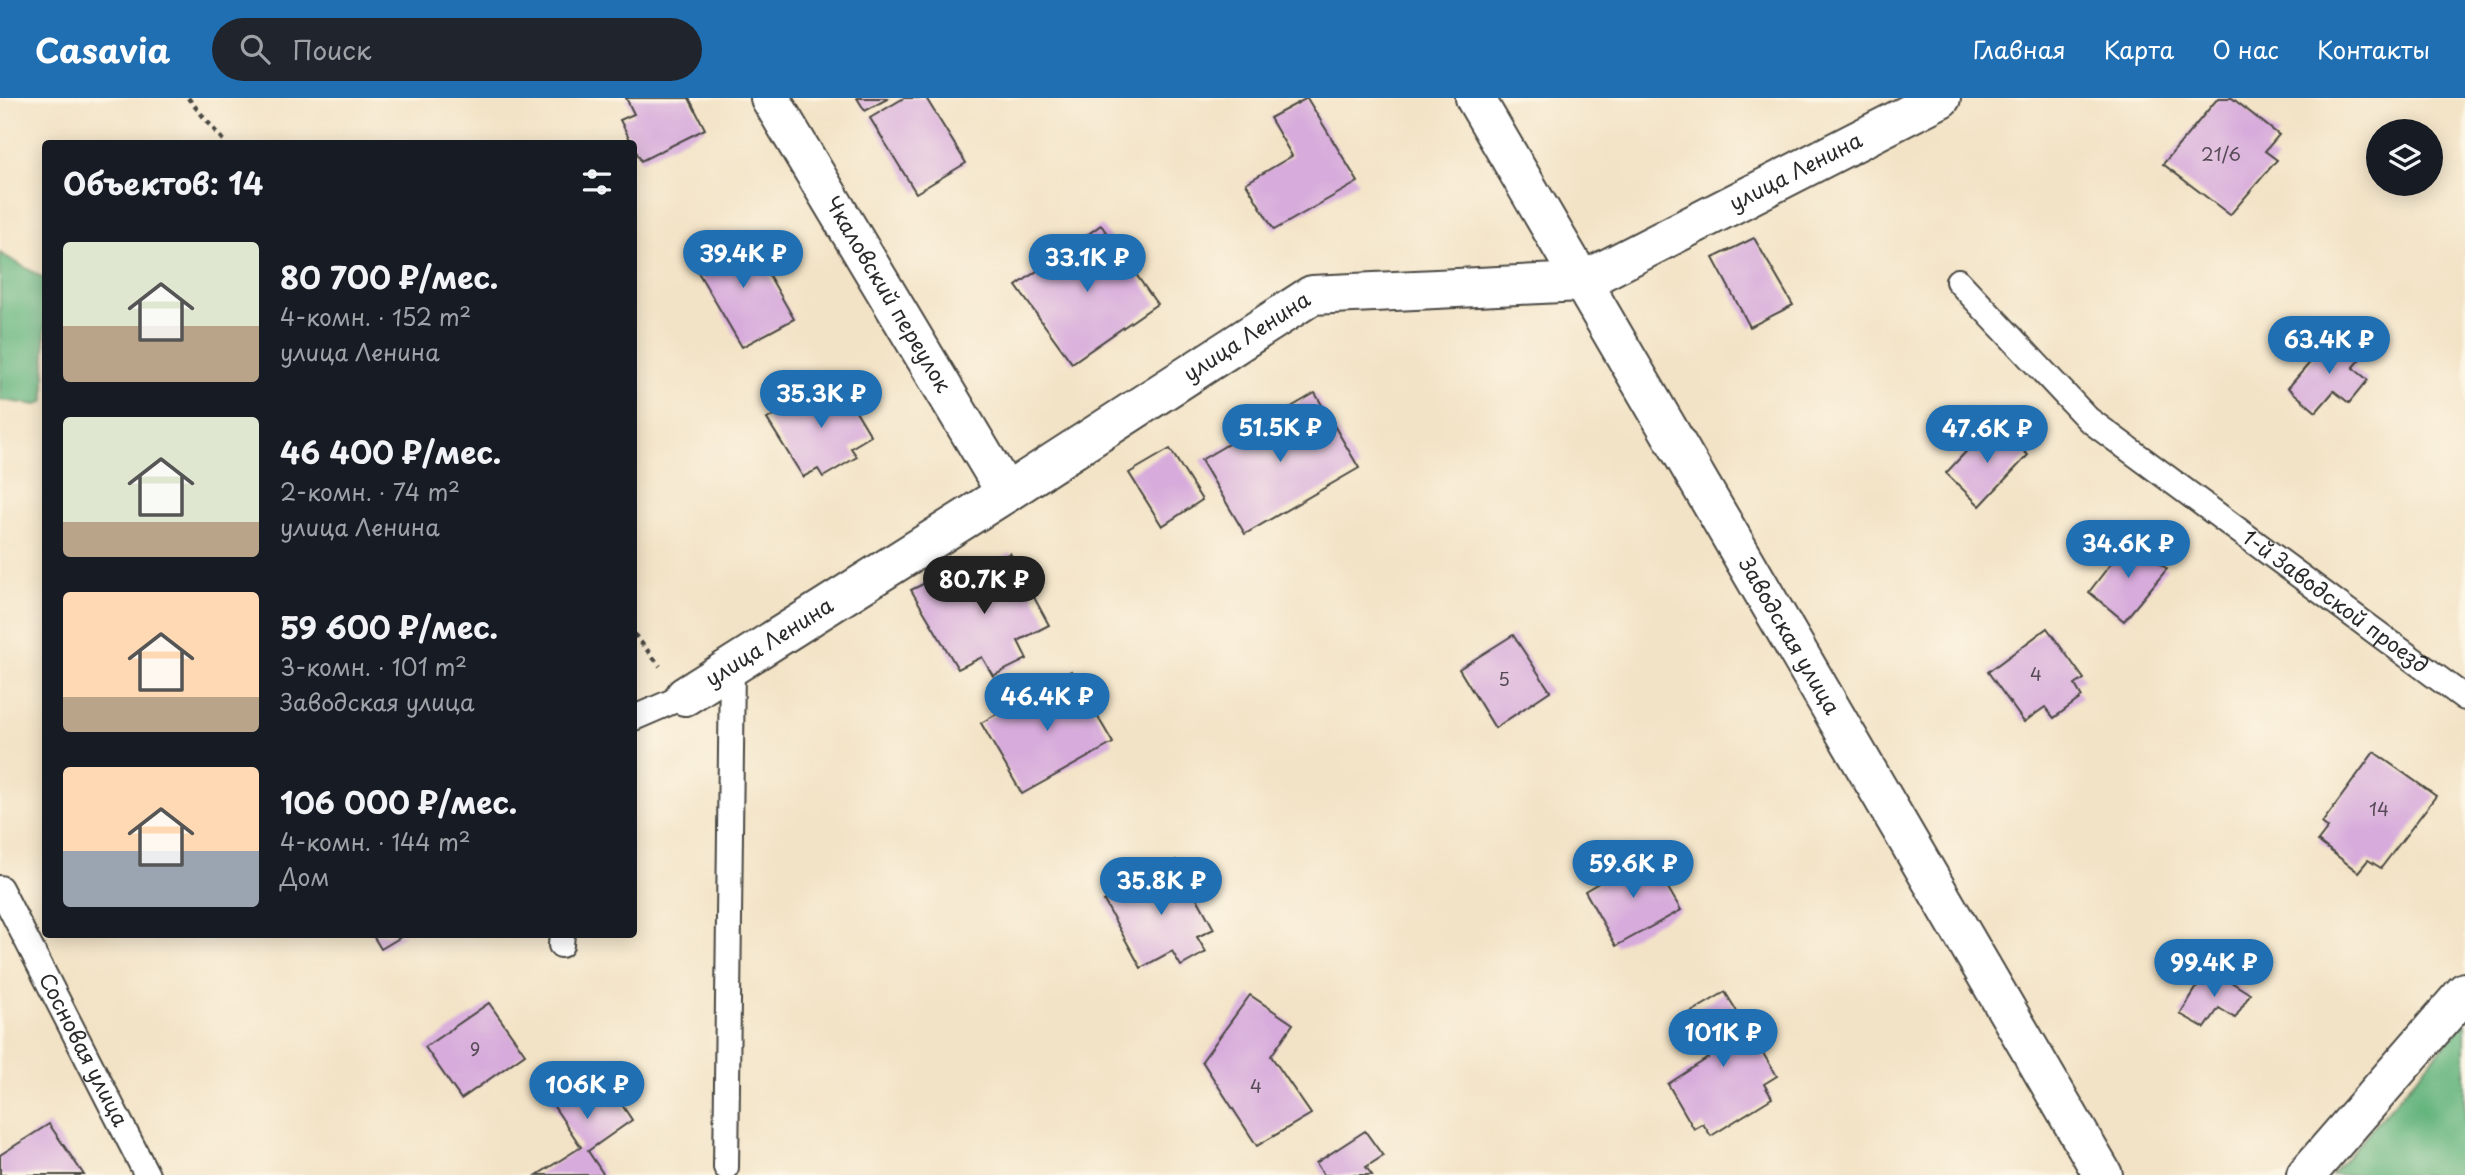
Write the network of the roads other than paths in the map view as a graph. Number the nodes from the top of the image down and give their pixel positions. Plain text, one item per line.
1 (769, 98) edge
2 (1475, 98) edge
3 (1941, 98) edge
4 (1958, 281) dead end
5 (1581, 282) junction
6 (1006, 493) junction
7 (732, 666) junction
8 (685, 696) joint
9 (2465, 698) edge
10 (637, 717) edge
11 (0, 888) edge
12 (2465, 992) edge
13 (726, 1167) dead end
14 (148, 1175) edge
15 (2103, 1175) edge
16 (2306, 1175) edge

1 - 6 street, Чкаловский переулок
2 - 5 street, Заводская улица
3 - 5 street, улица Ленина
4 - 9 lane, 1-й Заводской проезд
5 - 6 street, улица Ленина
5 - 15 street, Заводская улица
6 - 7 street, улица Ленина
7 - 8 street, улица Ленина
7 - 13 lane
8 - 10 lane
11 - 14 lane, Сосновая улица
12 - 16 street

